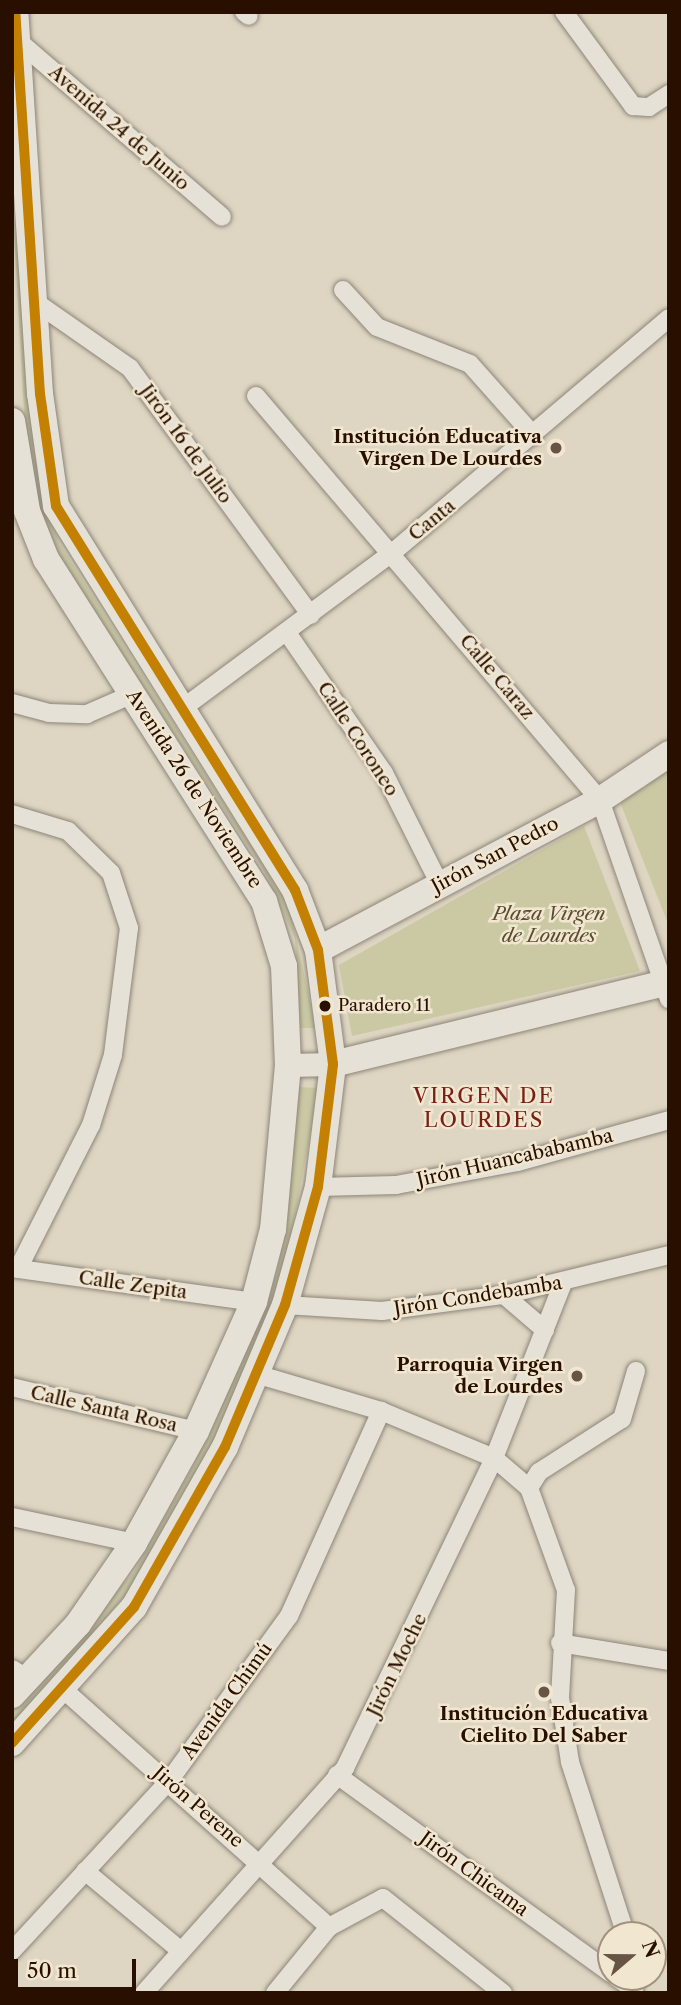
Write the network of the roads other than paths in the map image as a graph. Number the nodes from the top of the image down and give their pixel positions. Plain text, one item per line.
1 (15, 12) edge
2 (564, 12) edge
3 (16, 39) junction
4 (669, 94) edge
5 (19, 168) edge
6 (222, 217) dead end
7 (343, 290) dead end
8 (34, 301) junction
9 (669, 318) edge
10 (256, 396) dead end
11 (12, 421) edge
12 (534, 436) junction
13 (392, 553) junction
14 (311, 615) junction
15 (288, 634) junction
16 (133, 694) junction
17 (12, 703) edge
18 (183, 708) junction
19 (669, 754) edge
20 (600, 800) junction
21 (12, 814) edge
22 (440, 885) junction
23 (318, 950) junction
24 (667, 988) edge
25 (333, 1064) junction
26 (288, 1065) junction
27 (669, 1120) edge
28 (317, 1187) junction
29 (669, 1255) edge
30 (15, 1269) edge
31 (563, 1283) junction
32 (504, 1295) junction
33 (254, 1302) junction
34 (285, 1305) junction
35 (545, 1330) junction
36 (636, 1371) dead end
37 (256, 1374) junction
38 (12, 1387) edge
39 (381, 1412) junction
40 (195, 1431) junction
41 (494, 1458) junction
42 (529, 1488) junction
43 (12, 1517) edge
44 (134, 1543) junction
45 (560, 1643) junction
46 (669, 1661) edge
47 (17, 1681) edge
48 (64, 1690) junction
49 (12, 1743) edge
50 (337, 1775) junction
51 (169, 1781) junction
52 (258, 1859) junction
53 (85, 1871) junction
54 (621, 1921) edge
55 (329, 1927) junction
56 (12, 1951) edge
57 (181, 1951) junction
58 (597, 1963) edge
59 (144, 1993) edge
60 (275, 1993) edge
61 (503, 1993) edge

1 - 3 main road, Avenida 26 de Noviembre
2 - 4 street
3 - 5 main road, Avenida 26 de Noviembre
3 - 6 street, Avenida 24 de Junio
5 - 8 main road, Avenida 26 de Noviembre
7 - 12 street
8 - 14 street, Jirón 16 de Julio
8 - 18 main road, Avenida 26 de Noviembre
9 - 12 street, Canta
10 - 13 street, Calle Caraz
11 - 16 main road, Avenida 26 de Noviembre
12 - 13 street, Canta
13 - 14 street, Canta
13 - 20 street, Calle Caraz
14 - 15 street, Canta
15 - 18 street, Canta
15 - 22 street, Calle Coroneo
16 - 17 street
16 - 26 main road, Avenida 26 de Noviembre
18 - 23 main road, Avenida 26 de Noviembre
19 - 20 main road, Jirón San Pedro
20 - 22 main road, Jirón San Pedro
20 - 24 street, Calle Caraz
21 - 30 street
22 - 23 main road, Jirón San Pedro
23 - 25 main road, Avenida 26 de Noviembre
24 - 25 main road
25 - 26 street
25 - 28 main road, Avenida 26 de Noviembre
26 - 33 main road, Avenida 26 de Noviembre
27 - 28 street, Jirón Huancababamba
28 - 34 main road, Avenida 26 de Noviembre
29 - 31 street, Jirón Condebamba
30 - 33 street, Calle Zepita
31 - 32 street, Jirón Condebamba
31 - 35 street, Jirón Moche
32 - 34 street, Jirón Condebamba
32 - 35 street
33 - 40 main road, Avenida 26 de Noviembre
34 - 37 main road, Avenida 26 de Noviembre
35 - 41 street, Jirón Moche
36 - 42 street
37 - 39 street
37 - 48 main road, Avenida 26 de Noviembre
38 - 40 street, Calle Santa Rosa
39 - 41 street
39 - 51 street, Avenida Chimú
40 - 44 main road, Avenida 26 de Noviembre
41 - 42 street
41 - 50 street, Jirón Moche
42 - 45 street
43 - 44 street
44 - 47 main road, Avenida 26 de Noviembre
45 - 46 street
45 - 54 street
48 - 49 main road, Avenida 26 de Noviembre
48 - 51 street, Jirón Perene
50 - 52 street, Jirón Moche
50 - 58 street, Jirón Chicama
51 - 52 street, Jirón Perene
51 - 53 street, Avenida Chimú
52 - 55 street, Jirón Perene
52 - 57 street, Jirón Moche
53 - 56 street, Avenida Chimú
53 - 57 street
55 - 60 street
55 - 61 street
57 - 59 street, Jirón Moche

